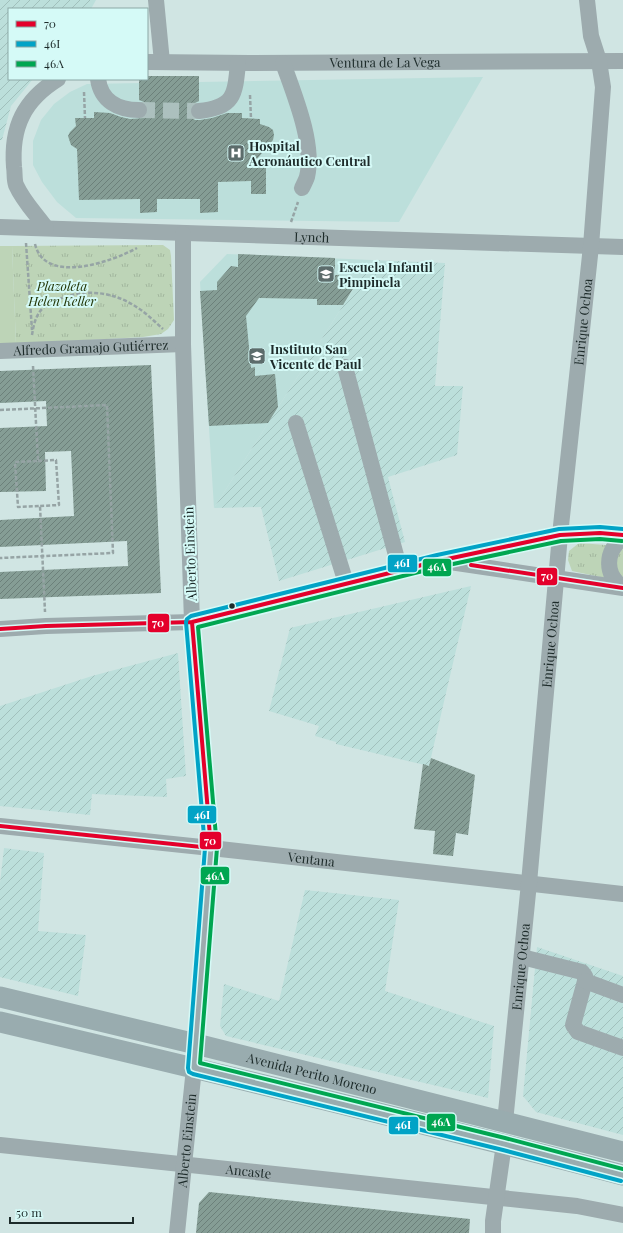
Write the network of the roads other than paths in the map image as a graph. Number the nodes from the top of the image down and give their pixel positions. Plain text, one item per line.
1 (156, 0) edge
2 (587, 0) edge
3 (599, 61) junction
4 (623, 61) edge
5 (154, 62) edge
6 (238, 63) junction
7 (282, 63) junction
8 (56, 80) edge
9 (98, 80) edge
10 (139, 110) tunnel mouth
11 (199, 111) tunnel mouth
12 (302, 188) road end
13 (0, 227) edge
14 (34, 228) junction
15 (183, 234) junction
16 (591, 246) junction
17 (623, 247) edge
18 (183, 344) junction
19 (0, 351) edge
20 (345, 367) dead end
21 (296, 423) dead end
22 (560, 535) junction
23 (623, 535) edge
24 (623, 538) edge
25 (438, 560) junction
26 (400, 570) junction
27 (556, 578) junction
28 (346, 584) junction
29 (623, 587) edge
30 (192, 622) junction
31 (0, 629) edge
32 (0, 826) edge
33 (211, 848) junction
34 (529, 883) junction
35 (623, 894) edge
36 (522, 957) junction
37 (585, 981) junction
38 (623, 994) edge
39 (0, 997) edge
40 (0, 1022) edge
41 (196, 1044) junction
42 (623, 1048) edge
43 (194, 1068) junction
44 (505, 1122) junction
45 (504, 1144) junction
46 (0, 1145) edge
47 (623, 1152) edge
48 (184, 1164) junction
49 (623, 1175) edge
50 (496, 1198) junction
51 (623, 1215) edge
52 (493, 1227) edge
53 (177, 1233) edge

1 - 5 street
2 - 3 street, Enrique Ochoa
3 - 4 street, Ventura de La Vega
3 - 7 street, Ventura de La Vega
3 - 16 street, Enrique Ochoa
5 - 6 street, Ventura de La Vega
6 - 7 street, Ventura de La Vega
6 - 11 street
7 - 12 street
8 - 14 street
9 - 10 street
13 - 14 street, Lynch
14 - 15 street, Lynch
15 - 16 street, Lynch
15 - 18 street, Alberto Einstein
16 - 17 street, Lynch
16 - 22 street, Enrique Ochoa
18 - 19 street, Alfredo Gramajo Gutiérrez
18 - 30 street, Alberto Einstein
20 - 26 street
21 - 28 street
22 - 23 street
22 - 25 street
22 - 27 street, Enrique Ochoa
24 - 29 street
25 - 26 street
25 - 27 street
26 - 28 street
27 - 29 street
27 - 34 street, Enrique Ochoa
28 - 30 street
30 - 31 street
30 - 33 street, Alberto Einstein
32 - 33 street, Ventana
33 - 34 street, Ventana
33 - 41 street, Alberto Einstein
34 - 35 street, Ventana
34 - 36 street, Enrique Ochoa
36 - 37 street
36 - 44 street, Enrique Ochoa
37 - 38 street
37 - 42 street
39 - 41 main road, Avenida Perito Moreno
40 - 43 main road, Avenida Perito Moreno
41 - 43 street, Alberto Einstein
41 - 44 main road, Avenida Perito Moreno
43 - 45 main road, Avenida Perito Moreno
43 - 48 street, Alberto Einstein
44 - 47 main road, Avenida Perito Moreno
45 - 49 main road, Avenida Perito Moreno
45 - 50 street
46 - 48 street, Ancaste
48 - 50 street, Ancaste
48 - 53 street, Alberto Einstein
50 - 51 street, Ancaste
50 - 52 street

